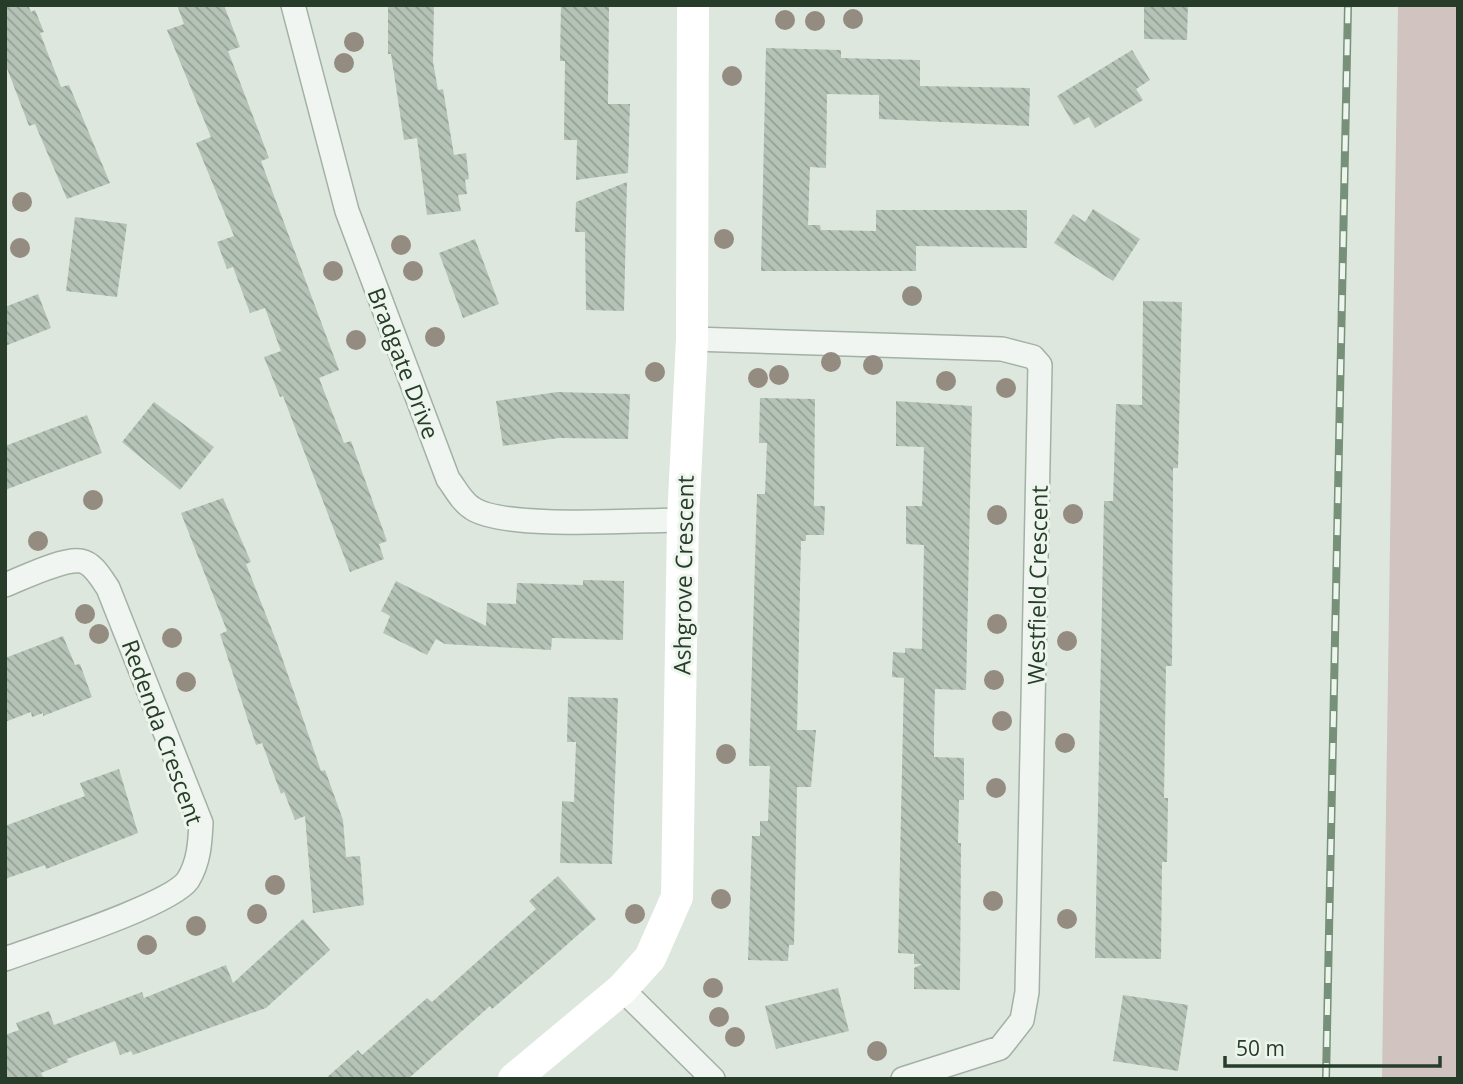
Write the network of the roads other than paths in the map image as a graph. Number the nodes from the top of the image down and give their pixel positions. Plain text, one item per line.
1 (293, 5) edge
2 (693, 5) edge
3 (692, 339) junction
4 (683, 520) junction
5 (5, 585) edge
6 (5, 959) edge
7 (622, 989) junction
8 (514, 1079) edge
9 (713, 1079) edge
10 (903, 1079) edge

1 - 4 street, Bradgate Drive
2 - 3 street, Ashgrove Crescent
3 - 4 street, Ashgrove Crescent
3 - 10 street, Westfield Crescent
4 - 7 street, Ashgrove Crescent
5 - 6 street, Redenda Crescent
7 - 8 street, Ashgrove Crescent
7 - 9 street

